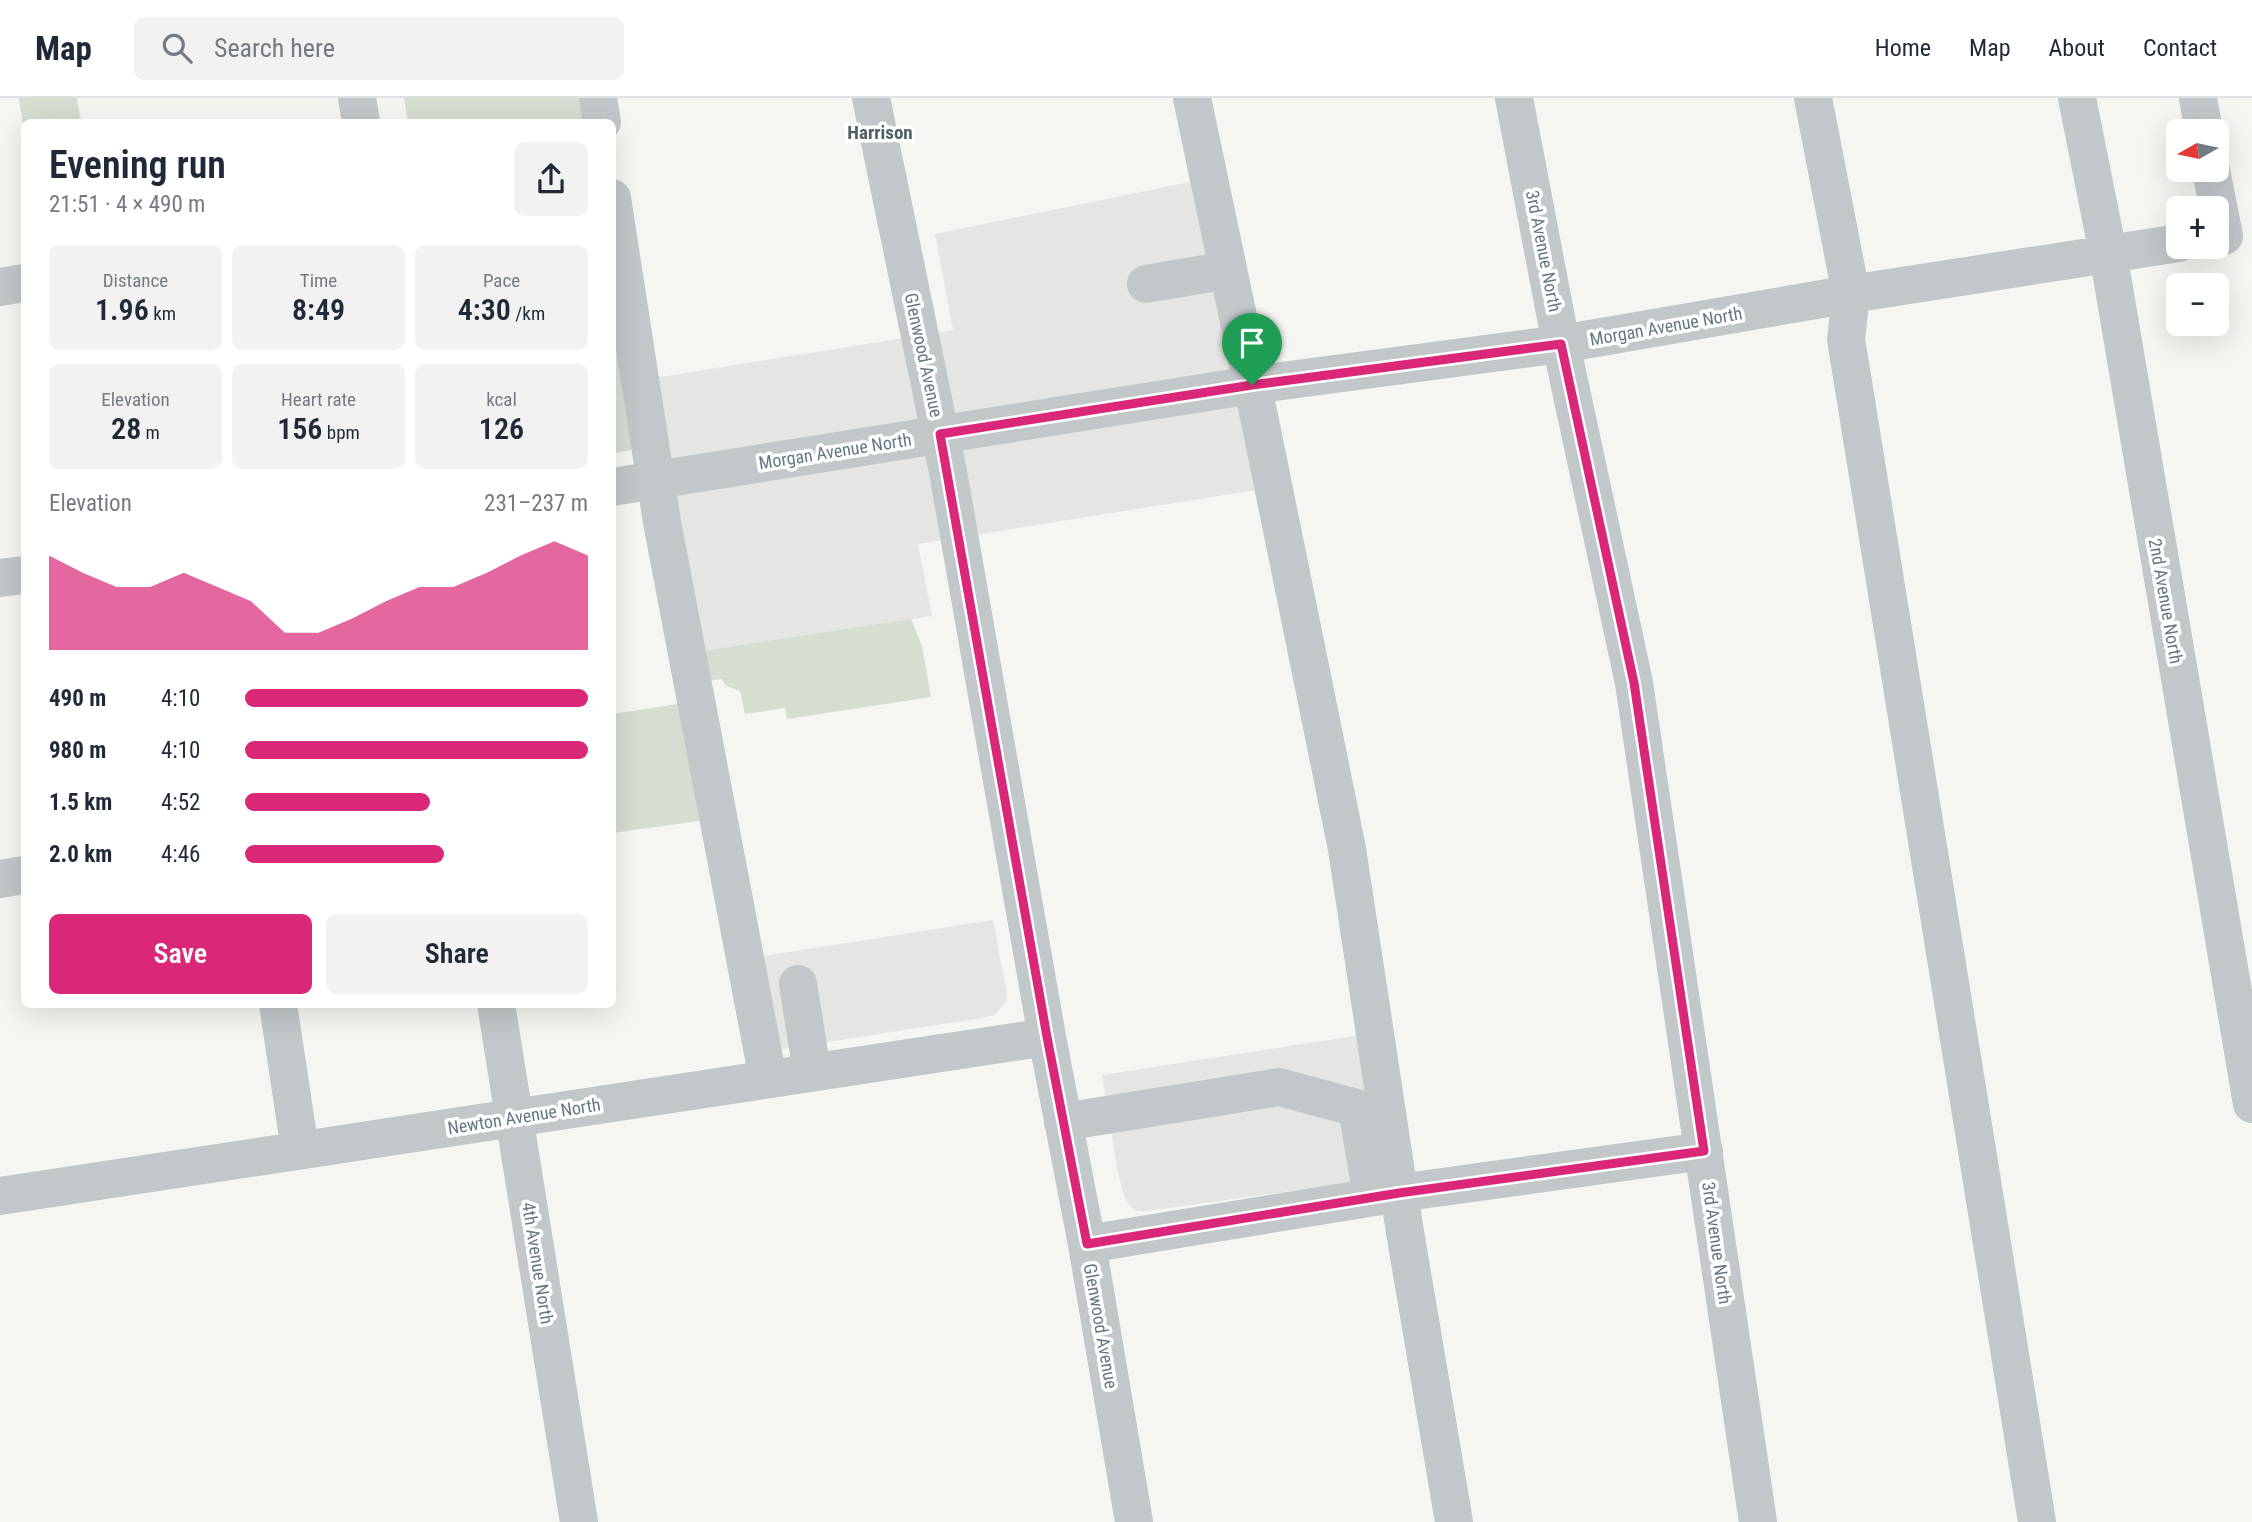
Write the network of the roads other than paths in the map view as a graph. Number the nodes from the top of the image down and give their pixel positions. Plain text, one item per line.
1 (357, 98) edge
2 (598, 98) edge
3 (871, 98) edge
4 (1192, 98) edge
5 (1514, 98) edge
6 (1814, 98) edge
7 (2077, 98) edge
8 (2198, 98) edge
9 (360, 119) edge
10 (602, 119) edge
11 (2202, 119) edge
12 (2215, 182) edge
13 (616, 224) edge
14 (2231, 235) edge
15 (2166, 245) edge
16 (2108, 253) junction
17 (1228, 270) junction
18 (21, 283) edge
19 (1146, 284) dead end
20 (0, 286) edge
21 (1851, 294) junction
22 (1561, 344) junction
23 (1252, 385) junction
24 (940, 434) junction
25 (655, 481) junction
26 (616, 486) edge
27 (21, 575) edge
28 (0, 578) edge
29 (21, 876) edge
30 (0, 879) edge
31 (798, 984) dead end
32 (279, 1008) edge
33 (497, 1008) edge
34 (1047, 1037) junction
35 (812, 1072) junction
36 (768, 1079) junction
37 (2252, 1104) edge
38 (515, 1118) junction
39 (1063, 1122) junction
40 (300, 1150) junction
41 (1704, 1151) junction
42 (1385, 1195) junction
43 (0, 1196) edge
44 (1087, 1244) junction
45 (579, 1522) edge
46 (1134, 1522) edge
47 (1454, 1522) edge
48 (1758, 1522) edge
49 (2037, 1522) edge

1 - 9 street
2 - 10 street
3 - 24 street, Glenwood Avenue
4 - 17 street
5 - 22 street, 3rd Avenue North
6 - 21 street
7 - 16 street, 2nd Avenue North
8 - 11 street
12 - 14 street
13 - 25 street
15 - 16 street, Morgan Avenue North
16 - 21 street, Morgan Avenue North
16 - 37 street, 2nd Avenue North
17 - 19 street
17 - 23 street
18 - 20 street
21 - 22 street, Morgan Avenue North
21 - 49 street
22 - 23 street, Morgan Avenue North
22 - 41 street, 3rd Avenue North
23 - 24 street, Morgan Avenue North
23 - 42 street
24 - 25 street, Morgan Avenue North
24 - 34 street, Glenwood Avenue
25 - 26 street, Morgan Avenue North
25 - 36 street
27 - 28 street
29 - 30 street
31 - 35 street
32 - 40 street
33 - 38 street, 4th Avenue North
34 - 35 street, Newton Avenue North
34 - 39 street, Glenwood Avenue
35 - 36 street, Newton Avenue North
36 - 38 street, Newton Avenue North
38 - 40 street, Newton Avenue North
38 - 45 street, 4th Avenue North
39 - 42 street
39 - 44 street, Glenwood Avenue
40 - 43 street, Newton Avenue North
41 - 42 street
41 - 48 street, 3rd Avenue North
42 - 44 street
42 - 47 street
44 - 46 street, Glenwood Avenue

